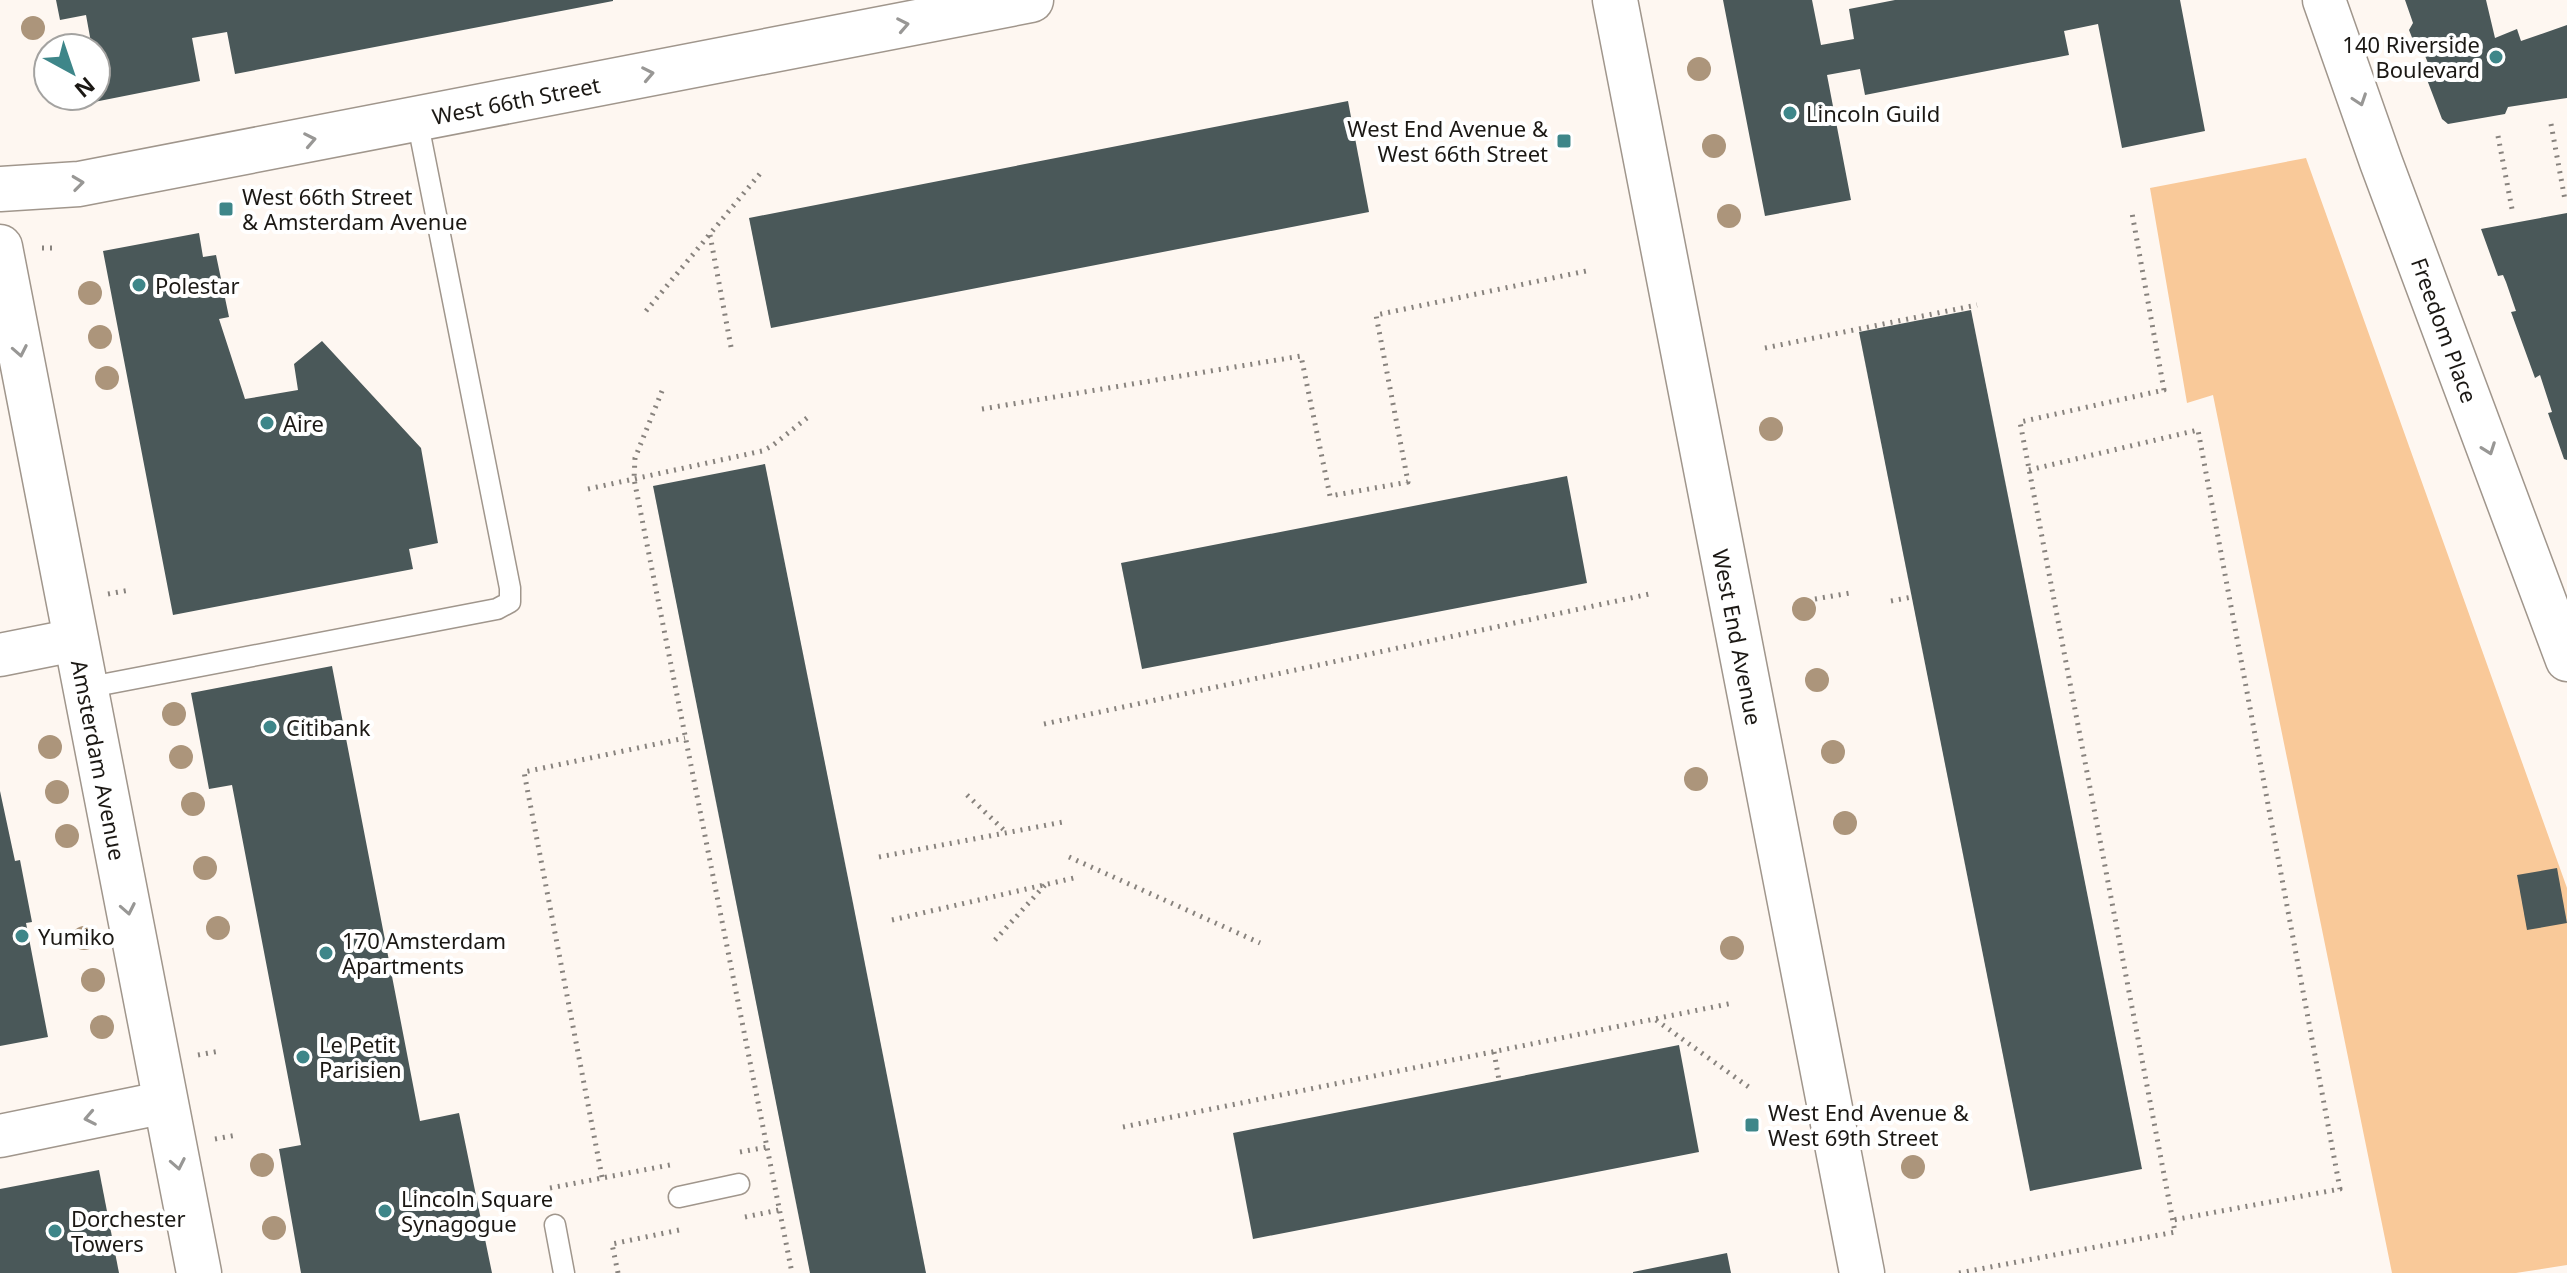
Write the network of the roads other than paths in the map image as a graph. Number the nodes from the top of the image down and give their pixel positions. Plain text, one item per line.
1 (1031, 0) edge
2 (1615, 0) edge
3 (2324, 0) edge
4 (417, 119) junction
5 (0, 189) edge
6 (0, 247) edge
7 (75, 640) junction
8 (2565, 646) edge
9 (0, 655) edge
10 (85, 688) junction
11 (166, 1102) junction
12 (0, 1136) edge
13 (739, 1184) dead end
14 (679, 1197) dead end
15 (555, 1225) dead end
16 (199, 1273) edge
17 (564, 1273) edge
18 (1862, 1273) edge

4 -> 1 main road, West 66th Street
2 - 18 main road, West End Avenue
3 -> 8 street, Freedom Place
5 -> 4 main road, West 66th Street
4 - 10 lane
6 -> 7 main road, Amsterdam Avenue
7 - 9 street
7 - 10 main road, Amsterdam Avenue
10 -> 11 main road, Amsterdam Avenue
11 -> 12 street
11 -> 16 main road, Amsterdam Avenue
13 - 14 lane
15 - 17 lane

